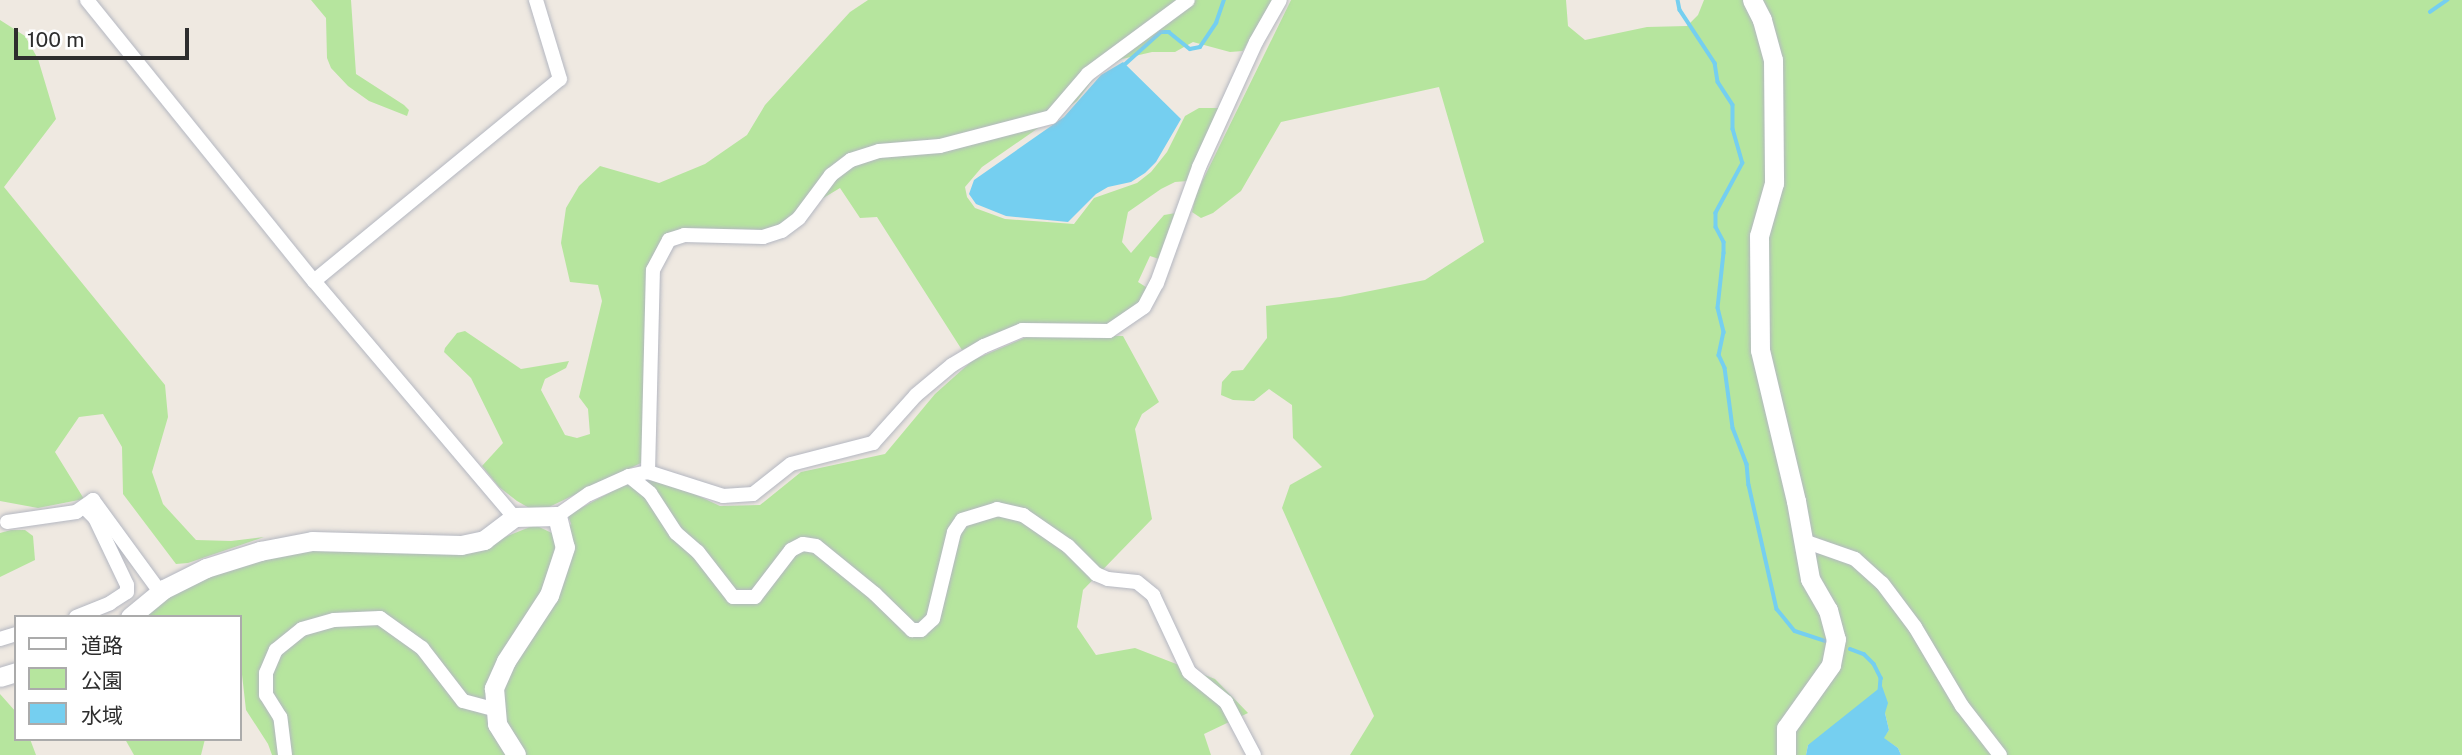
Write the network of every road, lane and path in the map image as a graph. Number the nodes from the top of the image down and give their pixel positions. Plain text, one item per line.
1 (87, 0) edge
2 (536, 0) edge
3 (1188, 0) edge
4 (1280, 0) edge
5 (1752, 0) edge
6 (314, 281) junction
7 (648, 472) junction
8 (629, 476) junction
9 (84, 507) junction
10 (557, 516) junction
11 (514, 517) junction
12 (7, 522) dead end
13 (1804, 541) junction
14 (160, 592) junction
15 (81, 615) edge
16 (132, 615) edge
17 (496, 710) junction
18 (285, 755) edge
19 (516, 755) edge
20 (1254, 755) edge
21 (1786, 755) edge
22 (2000, 755) edge

1 - 6 street
2 - 6 street
3 - 7 street
4 - 7 street
5 - 13 street
6 - 11 street
7 - 8 street
8 - 10 street
8 - 20 street
9 - 12 street
9 - 14 street
9 - 15 street
10 - 11 street
10 - 17 street
11 - 14 street
13 - 21 street
13 - 22 street
14 - 16 street
17 - 18 street
17 - 19 street

